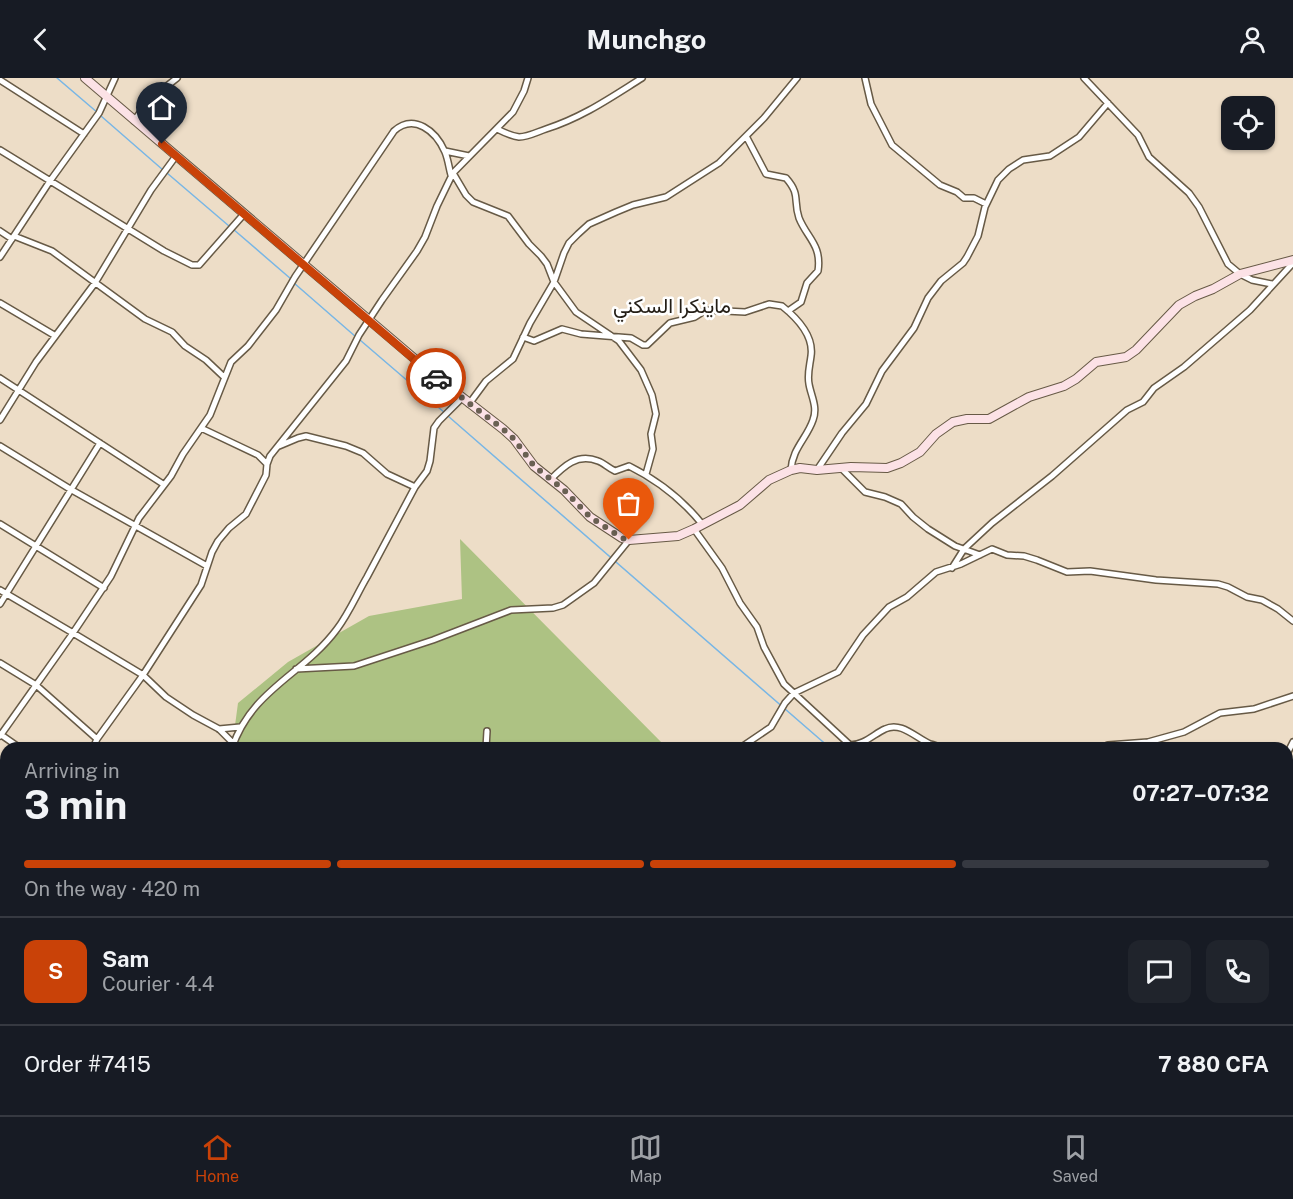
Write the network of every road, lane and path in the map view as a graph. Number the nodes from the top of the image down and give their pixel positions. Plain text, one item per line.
1 (85, 78) edge
2 (115, 78) edge
3 (177, 78) edge
4 (528, 78) edge
5 (642, 78) edge
6 (797, 78) edge
7 (865, 78) edge
8 (1084, 78) edge
9 (0, 80) edge
10 (106, 97) junction
11 (1108, 103) junction
12 (134, 121) junction
13 (497, 129) junction
14 (84, 134) junction
15 (746, 136) junction
16 (0, 150) edge
17 (445, 151) junction
18 (176, 156) junction
19 (469, 156) junction
20 (452, 174) junction
21 (50, 181) junction
22 (986, 204) junction
23 (244, 214) junction
24 (127, 229) junction
25 (0, 231) edge
26 (13, 237) junction
27 (0, 258) edge
28 (1293, 261) edge
29 (303, 264) junction
30 (1240, 274) junction
31 (554, 282) junction
32 (94, 283) junction
33 (1272, 284) junction
34 (0, 303) edge
35 (788, 310) junction
36 (370, 321) junction
37 (54, 335) junction
38 (523, 337) junction
39 (613, 337) junction
40 (224, 377) junction
41 (0, 378) edge
42 (18, 390) junction
43 (462, 398) junction
44 (469, 404) junction
45 (0, 420) edge
46 (201, 428) junction
47 (100, 443) junction
48 (0, 446) edge
49 (278, 446) junction
50 (258, 456) junction
51 (270, 456) junction
52 (267, 464) junction
53 (840, 467) junction
54 (791, 470) junction
55 (818, 470) junction
56 (646, 474) junction
57 (550, 480) junction
58 (163, 484) junction
59 (415, 487) junction
60 (70, 489) junction
61 (0, 524) edge
62 (135, 524) junction
63 (702, 524) junction
64 (694, 529) junction
65 (629, 540) junction
66 (35, 546) junction
67 (964, 549) junction
68 (980, 555) junction
69 (207, 566) junction
70 (952, 568) junction
71 (104, 588) junction
72 (0, 590) edge
73 (7, 594) junction
74 (0, 604) edge
75 (1293, 621) edge
76 (73, 633) junction
77 (0, 663) edge
78 (296, 669) junction
79 (143, 675) junction
80 (36, 685) junction
81 (794, 693) junction
82 (1293, 696) edge
83 (240, 727) junction
84 (219, 729) junction
85 (487, 731) dead end
86 (0, 735) edge
87 (97, 739) junction
88 (96, 742) edge
89 (229, 742) edge
90 (234, 742) edge
91 (486, 742) edge
92 (749, 742) edge
93 (847, 742) edge
94 (862, 742) edge
95 (927, 742) edge
96 (1148, 742) edge

1 - 10 street
2 - 10 street
3 - 12 street
4 - 13 street
5 - 13 street
6 - 15 street
7 - 22 street
8 - 11 street
9 - 14 street
10 - 12 street
10 - 14 street
11 - 22 street
11 - 30 street
12 - 18 street
13 - 19 street
14 - 21 street
15 - 31 street
15 - 35 street
16 - 21 street
17 - 19 street
17 - 20 street
17 - 29 street
18 - 23 street
18 - 24 street
19 - 20 street
20 - 31 street
20 - 36 street
21 - 24 street
21 - 26 street
22 - 55 street
23 - 24 street
23 - 29 street
24 - 32 street
25 - 26 street
26 - 27 street
26 - 32 street
28 - 30 street
28 - 33 street
29 - 36 street
29 - 40 street
30 - 33 street
30 - 53 street
31 - 38 street
31 - 39 street
32 - 37 street
32 - 40 street
33 - 67 street
34 - 37 street
35 - 39 street
35 - 54 street
36 - 43 street
36 - 49 street
37 - 42 street
38 - 39 street
38 - 44 street
39 - 56 street
40 - 46 street
41 - 42 street
42 - 45 street
42 - 47 street
43 - 44 street
43 - 59 street
44 - 57 street
46 - 50 street
46 - 58 street
47 - 58 street
47 - 60 street
48 - 60 street
49 - 51 street
49 - 59 street
50 - 51 street
50 - 52 street
51 - 52 street
52 - 69 street
53 - 55 street
53 - 67 street
54 - 55 street
54 - 63 street
56 - 57 street
56 - 63 street
57 - 65 street
58 - 62 street
59 - 78 street
60 - 62 street
60 - 66 street
61 - 66 street
62 - 69 street
62 - 71 street
63 - 64 street
64 - 65 street
64 - 81 street
65 - 78 street
66 - 71 street
66 - 73 street
67 - 68 street
67 - 70 street
68 - 70 street
68 - 75 street
69 - 79 street
70 - 81 street
71 - 76 street
72 - 73 street
73 - 74 street
73 - 76 street
76 - 79 street
76 - 80 street
77 - 80 street
78 - 83 street
79 - 84 street
79 - 87 street
80 - 86 street
80 - 87 street
81 - 92 street
81 - 93 street
82 - 96 street
83 - 84 street
83 - 90 street
84 - 89 street
85 - 91 street
87 - 88 street
94 - 95 street

